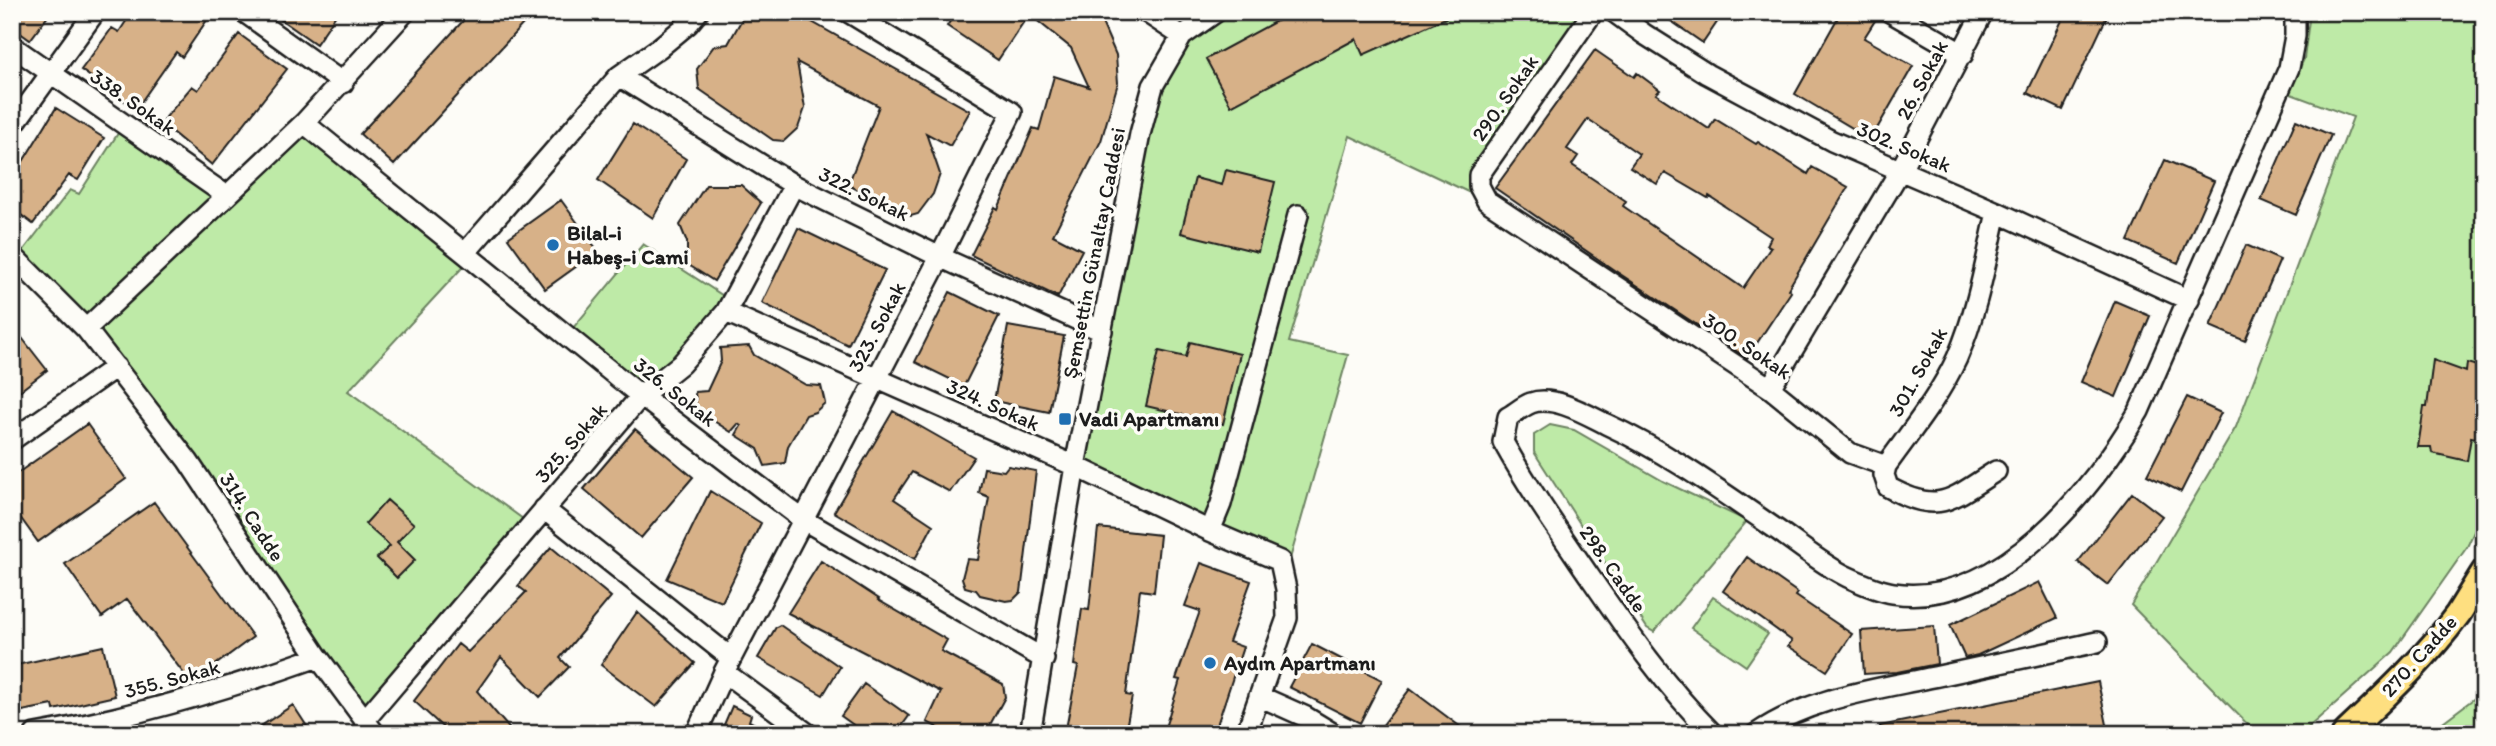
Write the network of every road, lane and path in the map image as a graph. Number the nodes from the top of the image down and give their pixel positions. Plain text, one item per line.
1 (94, 12) edge
2 (244, 12) edge
3 (405, 12) edge
4 (698, 12) edge
5 (848, 12) edge
6 (1146, 12) edge
7 (1216, 12) edge
8 (1593, 12) edge
9 (1614, 12) edge
10 (1890, 12) edge
11 (1983, 12) edge
12 (2295, 12) edge
13 (1182, 36) junction
14 (12, 46) edge
15 (1962, 54) junction
16 (51, 72) junction
17 (619, 76) junction
18 (343, 82) junction
19 (304, 123) junction
20 (12, 127) edge
21 (1901, 169) junction
22 (1479, 175) joint
23 (794, 186) junction
24 (227, 196) junction
25 (1997, 212) junction
26 (1298, 215) dead end
27 (466, 251) junction
28 (12, 255) edge
29 (940, 257) junction
30 (2189, 300) junction
31 (726, 312) junction
32 (86, 329) junction
33 (1102, 331) junction
34 (116, 367) junction
35 (875, 379) junction
36 (1770, 388) junction
37 (641, 396) junction
38 (12, 440) edge
39 (1075, 466) junction
40 (1886, 466) junction
41 (1996, 471) dead end
42 (544, 509) junction
43 (802, 519) junction
44 (1210, 531) junction
45 (2484, 572) edge
46 (2097, 642) dead end
47 (318, 657) junction
48 (1044, 659) junction
49 (728, 665) junction
50 (1259, 696) junction
51 (370, 727) edge
52 (1780, 728) edge
53 (47, 733) edge
54 (696, 734) edge
55 (808, 734) edge
56 (1030, 734) edge
57 (1245, 734) edge
58 (1334, 734) edge
59 (1713, 734) edge
60 (1756, 734) edge
61 (2345, 734) edge

1 - 16 street
2 - 18 street
3 - 18 street
4 - 17 street
5 - 29 street, 323. Sokak
6 - 13 street
7 - 13 street, Şemsettin Günaltay Caddesi
8 - 22 street, 290. Sokak
9 - 21 street, 302. Sokak
10 - 15 street
11 - 15 street, 26. Sokak
12 - 30 street
13 - 33 street, Şemsettin Günaltay Caddesi
14 - 16 street, 338. Sokak
15 - 21 street, 26. Sokak
16 - 20 street
16 - 24 street, 338. Sokak
17 - 23 street, 322. Sokak
17 - 27 street
18 - 19 street
19 - 24 street
19 - 27 street, 326. Sokak
21 - 25 street, 302. Sokak
21 - 36 street, 26. Sokak
22 - 36 street, 300. Sokak
23 - 29 street, 322. Sokak
23 - 31 street, 325. Sokak
24 - 32 street
25 - 30 street, 302. Sokak
25 - 40 street, 301. Sokak
26 - 44 street
27 - 37 street, 326. Sokak
28 - 32 street, 314. Cadde
29 - 33 street, 322. Sokak
29 - 35 street, 323. Sokak
30 - 59 street, 298. Cadde
31 - 35 street, 324. Sokak
31 - 37 street, 325. Sokak
32 - 34 street, 314. Cadde
33 - 39 street, Şemsettin Günaltay Caddesi
34 - 38 street
34 - 47 street, 314. Cadde
35 - 39 street, 324. Sokak
35 - 43 street, 323. Sokak
36 - 40 street, 300. Sokak
37 - 42 street, 325. Sokak
37 - 43 street, 326. Sokak
39 - 44 street, 324. Sokak
39 - 48 street, Şemsettin Günaltay Caddesi
40 - 41 street
42 - 49 street
42 - 51 street, 325. Sokak
43 - 48 street, 326. Sokak
43 - 49 street, 323. Sokak
44 - 50 street, 324. Sokak
45 - 61 main road, 270. Cadde
46 - 52 street
47 - 51 street, 314. Cadde
47 - 53 street, 355. Sokak
48 - 56 street, Şemsettin Günaltay Caddesi
49 - 54 street, 323. Sokak
49 - 55 street
50 - 57 street
50 - 58 street
52 - 60 street

